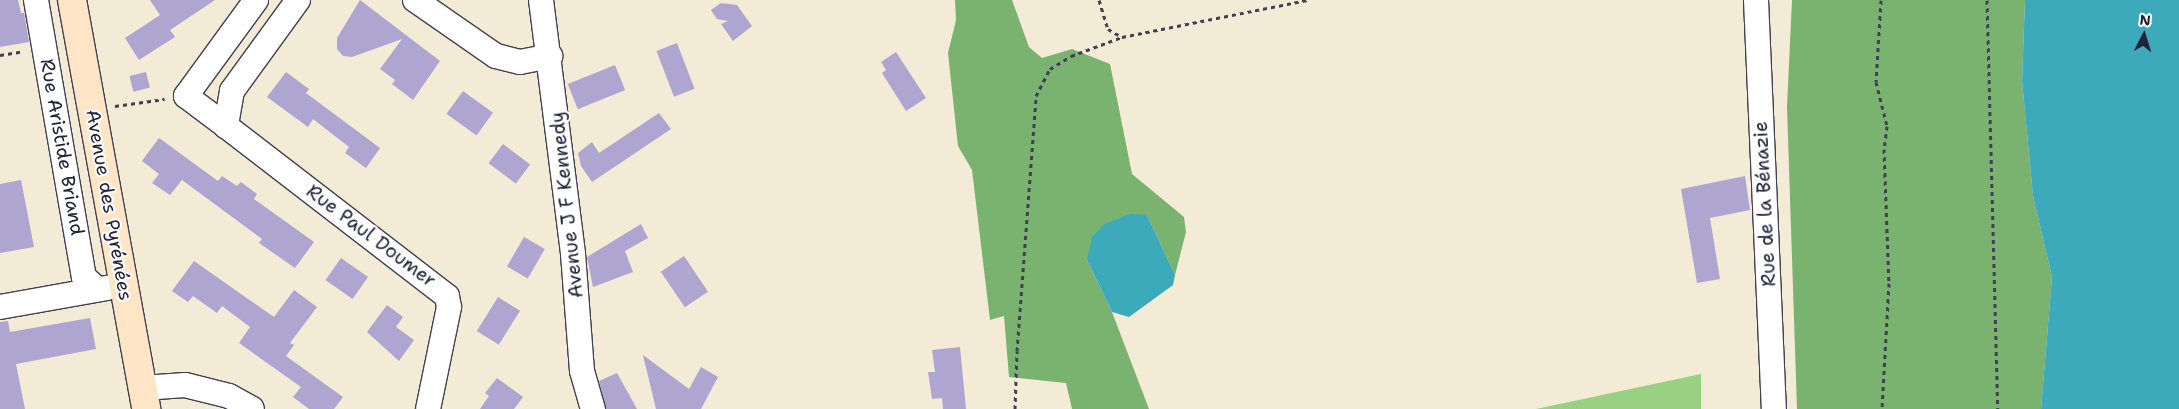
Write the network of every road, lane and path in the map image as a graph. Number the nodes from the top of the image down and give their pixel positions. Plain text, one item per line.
1 (36, 0) edge
2 (72, 0) edge
3 (256, 0) edge
4 (298, 0) edge
5 (415, 0) edge
6 (541, 0) edge
7 (1099, 0) edge
8 (1307, 0) edge
9 (1756, 0) edge
10 (1881, 0) edge
11 (1987, 0) edge
12 (1122, 37) junction
13 (550, 56) junction
14 (186, 96) junction
15 (92, 109) junction
16 (226, 126) junction
17 (124, 285) junction
18 (97, 289) junction
19 (0, 307) edge
20 (144, 399) edge
21 (252, 409) edge
22 (428, 409) edge
23 (593, 409) edge
24 (1016, 409) edge
25 (1774, 409) edge
26 (1882, 409) edge
27 (1998, 409) edge

1 - 18 street, Rue Aristide Briand
2 - 15 main road, Avenue des Pyrénées
3 - 14 street
4 - 16 street
5 - 13 street
6 - 13 street, Avenue J F Kennedy
7 - 12 path
8 - 12 path
9 - 25 street, Rue de la Bénazie
10 - 26 path
11 - 27 path
12 - 24 path
13 - 23 street, Avenue J F Kennedy
14 - 15 path
14 - 16 street, Rue Paul Doumer
15 - 17 main road, Avenue des Pyrénées
16 - 22 street, Rue Paul Doumer
17 - 18 street
17 - 20 main road, Avenue des Pyrénées
18 - 19 street
20 - 21 street

